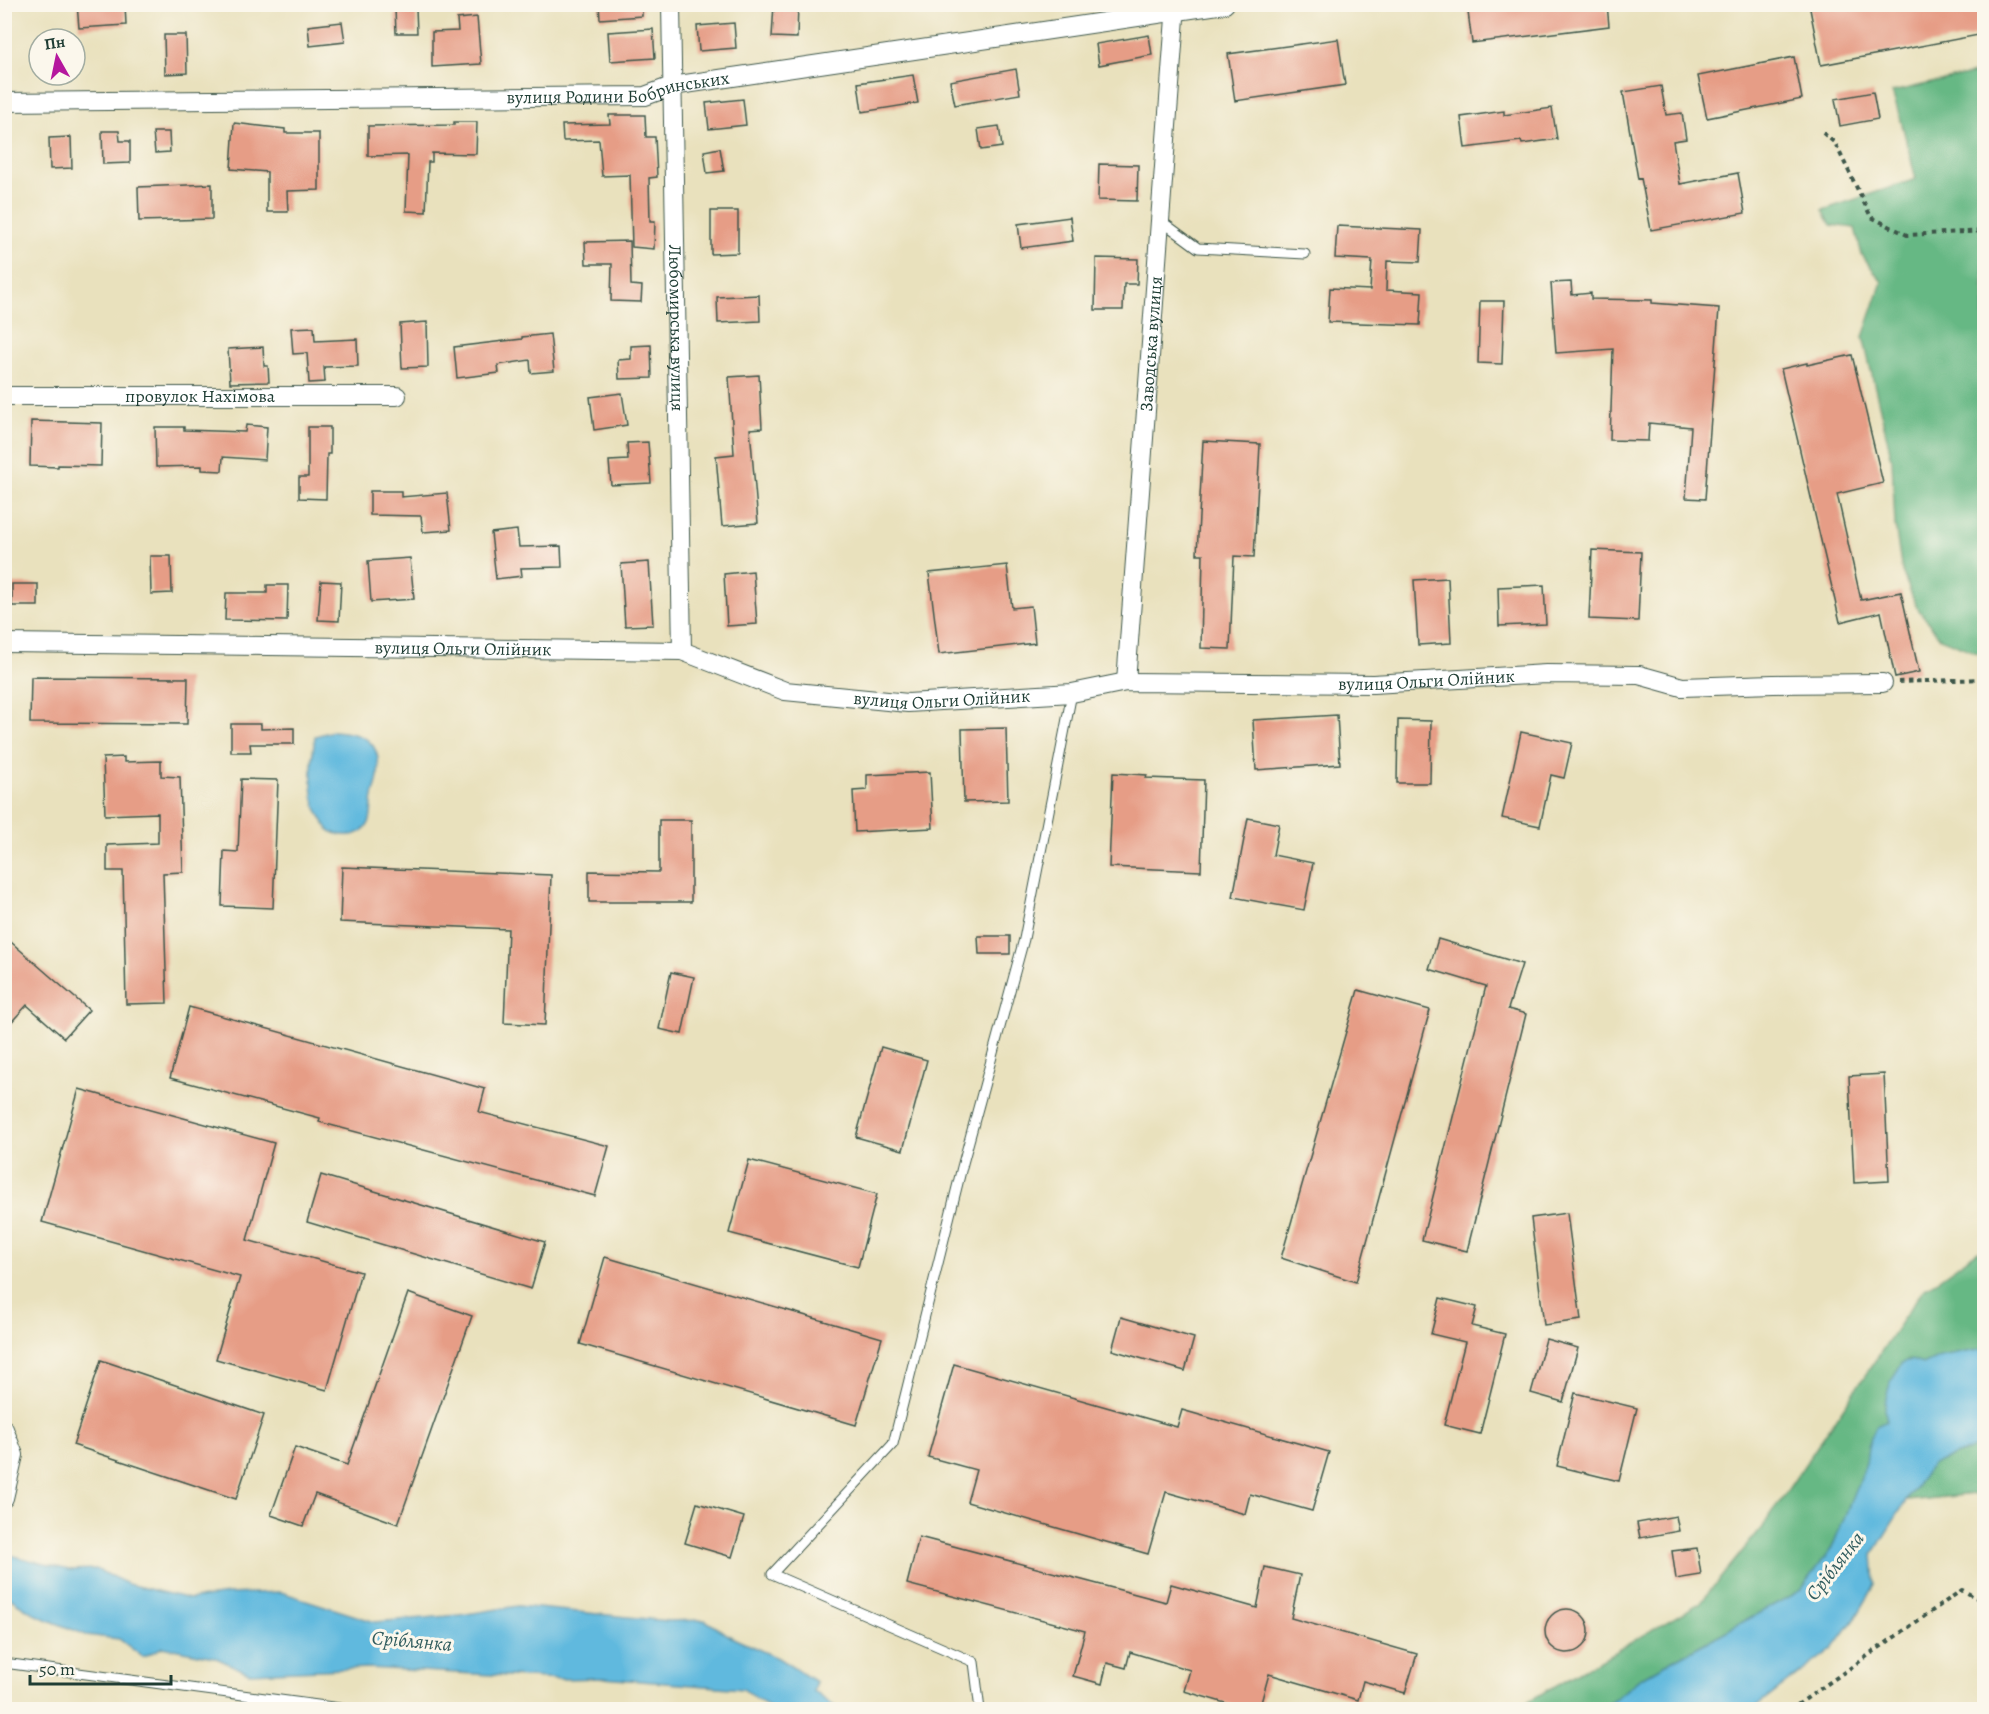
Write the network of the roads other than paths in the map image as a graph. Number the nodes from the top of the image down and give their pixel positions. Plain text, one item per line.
1 (671, 4) edge
2 (1225, 4) edge
3 (1176, 9) edge
4 (672, 86) junction
5 (4, 102) edge
6 (1160, 220) junction
7 (1305, 254) dead end
8 (4, 396) edge
9 (397, 396) dead end
10 (4, 643) edge
11 (682, 651) junction
12 (1126, 682) junction
13 (1883, 683) road end
14 (1072, 693) junction
15 (4, 1429) edge
16 (4, 1498) edge
17 (4, 1663) edge
18 (355, 1710) edge
19 (980, 1710) edge

1 - 4 street, Любомирська вулиця
2 - 3 street, вулиця Родини Бобринських
3 - 4 street, вулиця Родини Бобринських
3 - 6 street, Заводська вулиця
4 - 5 street, вулиця Родини Бобринських
4 - 11 street, Любомирська вулиця
6 - 7 lane
6 - 12 street, Заводська вулиця
8 - 9 street, провулок Нахімова
10 - 11 street, вулиця Ольги Олійник
11 - 14 street, вулиця Ольги Олійник
12 - 13 street, вулиця Ольги Олійник
12 - 14 street, вулиця Ольги Олійник
14 - 19 lane
15 - 16 street
17 - 18 lane

